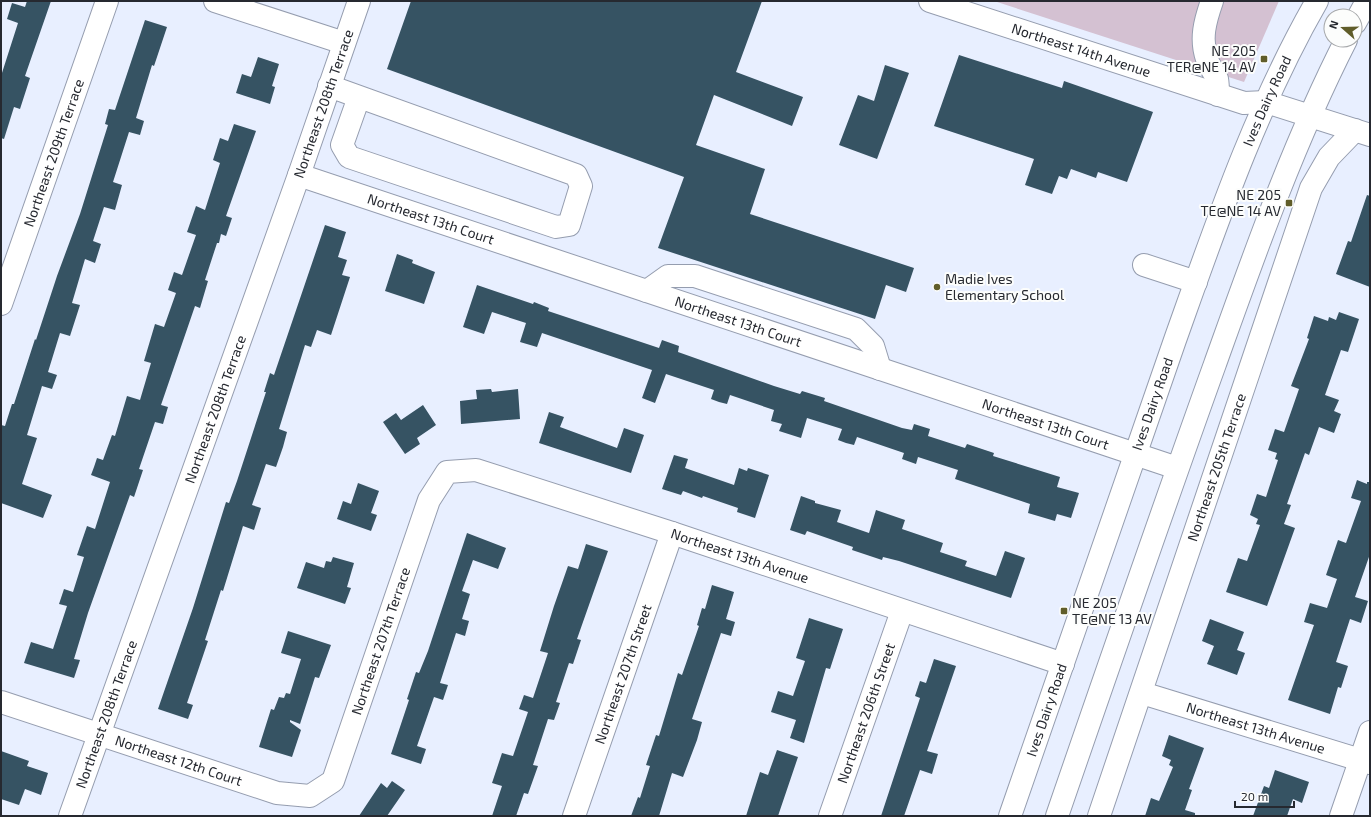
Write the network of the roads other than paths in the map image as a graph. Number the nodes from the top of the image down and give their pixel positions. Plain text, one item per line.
1 (107, 1) edge
2 (215, 1) edge
3 (359, 1) edge
4 (930, 1) edge
5 (1212, 1) edge
6 (1317, 1) edge
7 (344, 43) junction
8 (1342, 48) edge
9 (329, 86) junction
10 (1218, 95) junction
11 (359, 97) junction
12 (1266, 102) junction
13 (1311, 116) junction
14 (1362, 132) edge
15 (299, 175) junction
16 (1144, 265) dead end
17 (1196, 282) junction
18 (647, 291) junction
19 (1, 304) edge
20 (880, 369) junction
21 (1135, 454) junction
22 (1177, 468) junction
23 (429, 500) joint
24 (672, 533) junction
25 (902, 611) junction
26 (1063, 664) junction
27 (1142, 693) junction
28 (1, 702) edge
29 (1370, 732) edge
30 (98, 734) junction
31 (1365, 762) edge
32 (333, 781) joint
33 (70, 816) edge
34 (574, 816) edge
35 (830, 816) edge
36 (1010, 816) edge
37 (1057, 816) edge
38 (1099, 816) edge
39 (1341, 816) edge

1 - 19 street, Northeast 209th Terrace
2 - 7 street
3 - 7 street, Northeast 208th Terrace
4 - 10 street, Northeast 14th Avenue
5 - 10 street
6 - 12 street, Ives Dairy Road
7 - 9 street, Northeast 208th Terrace
8 - 13 street
9 - 11 street
9 - 15 street, Northeast 208th Terrace
10 - 12 street, Northeast 14th Avenue
11 - 11 street
12 - 13 street, Northeast 14th Avenue
12 - 17 street, Ives Dairy Road
13 - 14 street, Northeast 14th Avenue
13 - 22 street
14 - 27 street, Northeast 205th Terrace
15 - 18 street, Northeast 13th Court
15 - 30 street, Northeast 208th Terrace
16 - 17 street
17 - 21 street, Ives Dairy Road
18 - 20 street, Northeast 13th Court
18 - 20 street
20 - 21 street, Northeast 13th Court
21 - 22 street, Northeast 13th Court
21 - 26 street, Ives Dairy Road
22 - 37 street
23 - 24 street, Northeast 13th Avenue
23 - 32 street, Northeast 207th Terrace
24 - 25 street, Northeast 13th Avenue
24 - 34 street, Northeast 207th Street
25 - 26 street, Northeast 13th Avenue
25 - 35 street, Northeast 206th Street
26 - 36 street, Ives Dairy Road
27 - 31 street, Northeast 13th Avenue
27 - 38 street, Northeast 205th Terrace
28 - 30 street, Northeast 12th Court
29 - 31 street
30 - 32 street, Northeast 12th Court
30 - 33 street, Northeast 208th Terrace
31 - 39 street

